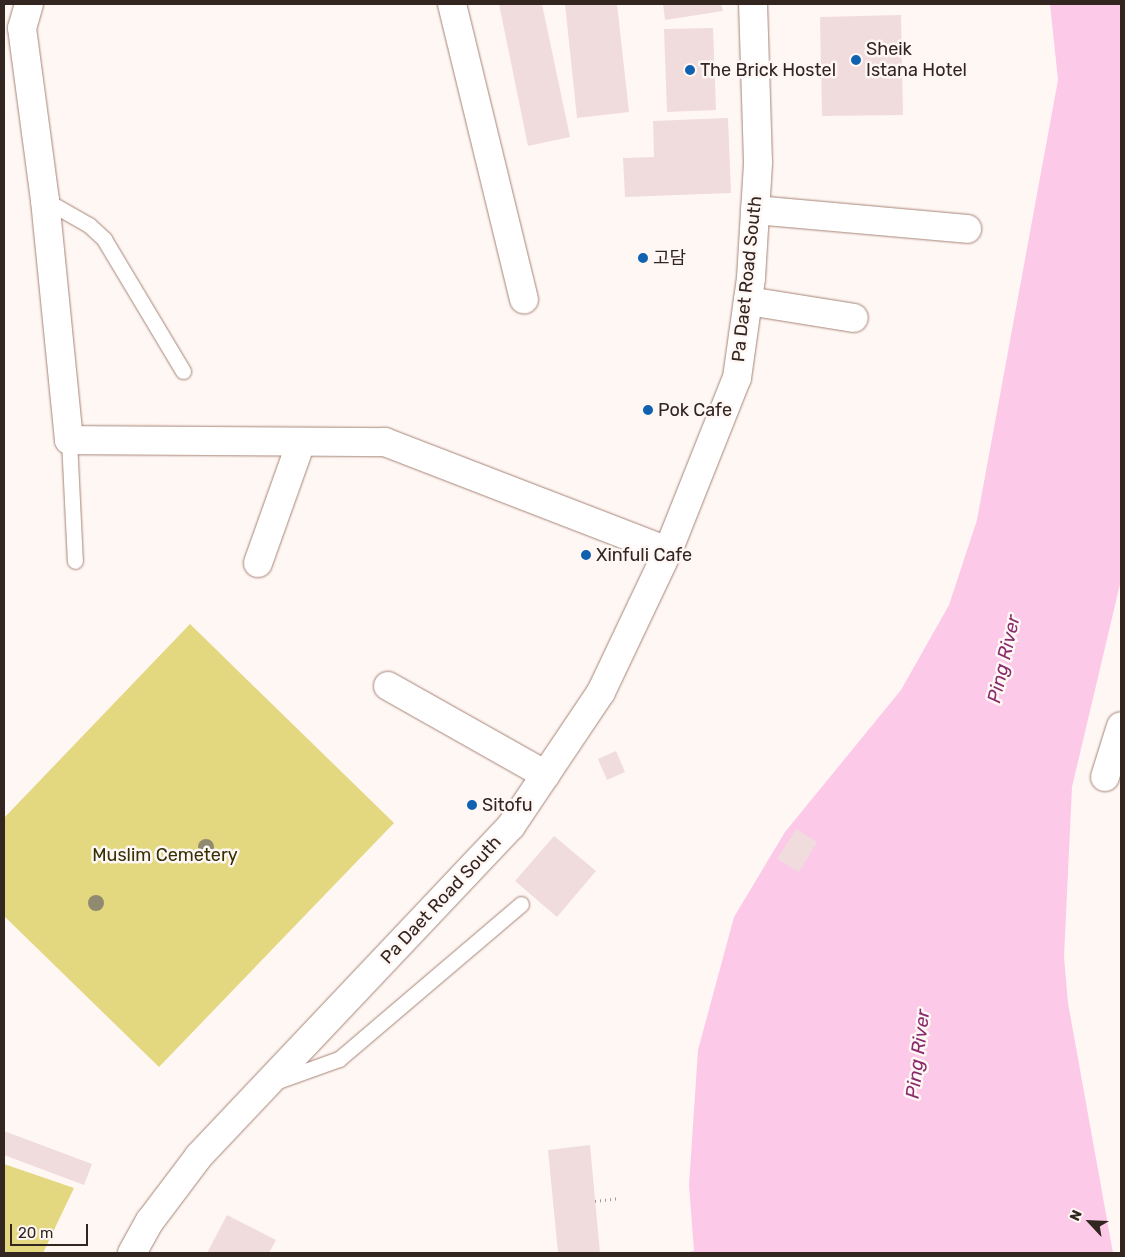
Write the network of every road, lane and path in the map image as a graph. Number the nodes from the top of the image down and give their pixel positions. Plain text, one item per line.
1 (29, 4) edge
2 (452, 4) edge
3 (753, 4) edge
4 (45, 200) junction
5 (755, 210) junction
6 (967, 229) dead end
7 (524, 299) dead end
8 (748, 301) junction
9 (854, 318) dead end
10 (183, 371) dead end
11 (69, 440) junction
12 (301, 442) junction
13 (668, 551) junction
14 (75, 561) dead end
15 (258, 563) dead end
16 (388, 686) dead end
17 (1121, 726) edge
18 (546, 775) junction
19 (1106, 777) dead end
20 (521, 904) dead end
21 (264, 1086) junction
22 (618, 1198) dead end
23 (595, 1201) dead end
24 (132, 1253) edge

1 - 4 street
2 - 7 street
3 - 5 street, Pa Daet Road South
4 - 10 lane
4 - 11 street
5 - 6 street
5 - 8 street, Pa Daet Road South
8 - 9 street
8 - 13 street, Pa Daet Road South
11 - 12 street
11 - 14 lane
12 - 13 street
12 - 15 street
13 - 18 street, Pa Daet Road South
16 - 18 street
17 - 19 street
18 - 21 street, Pa Daet Road South
20 - 21 lane
21 - 24 street, Pa Daet Road South
22 - 23 path

